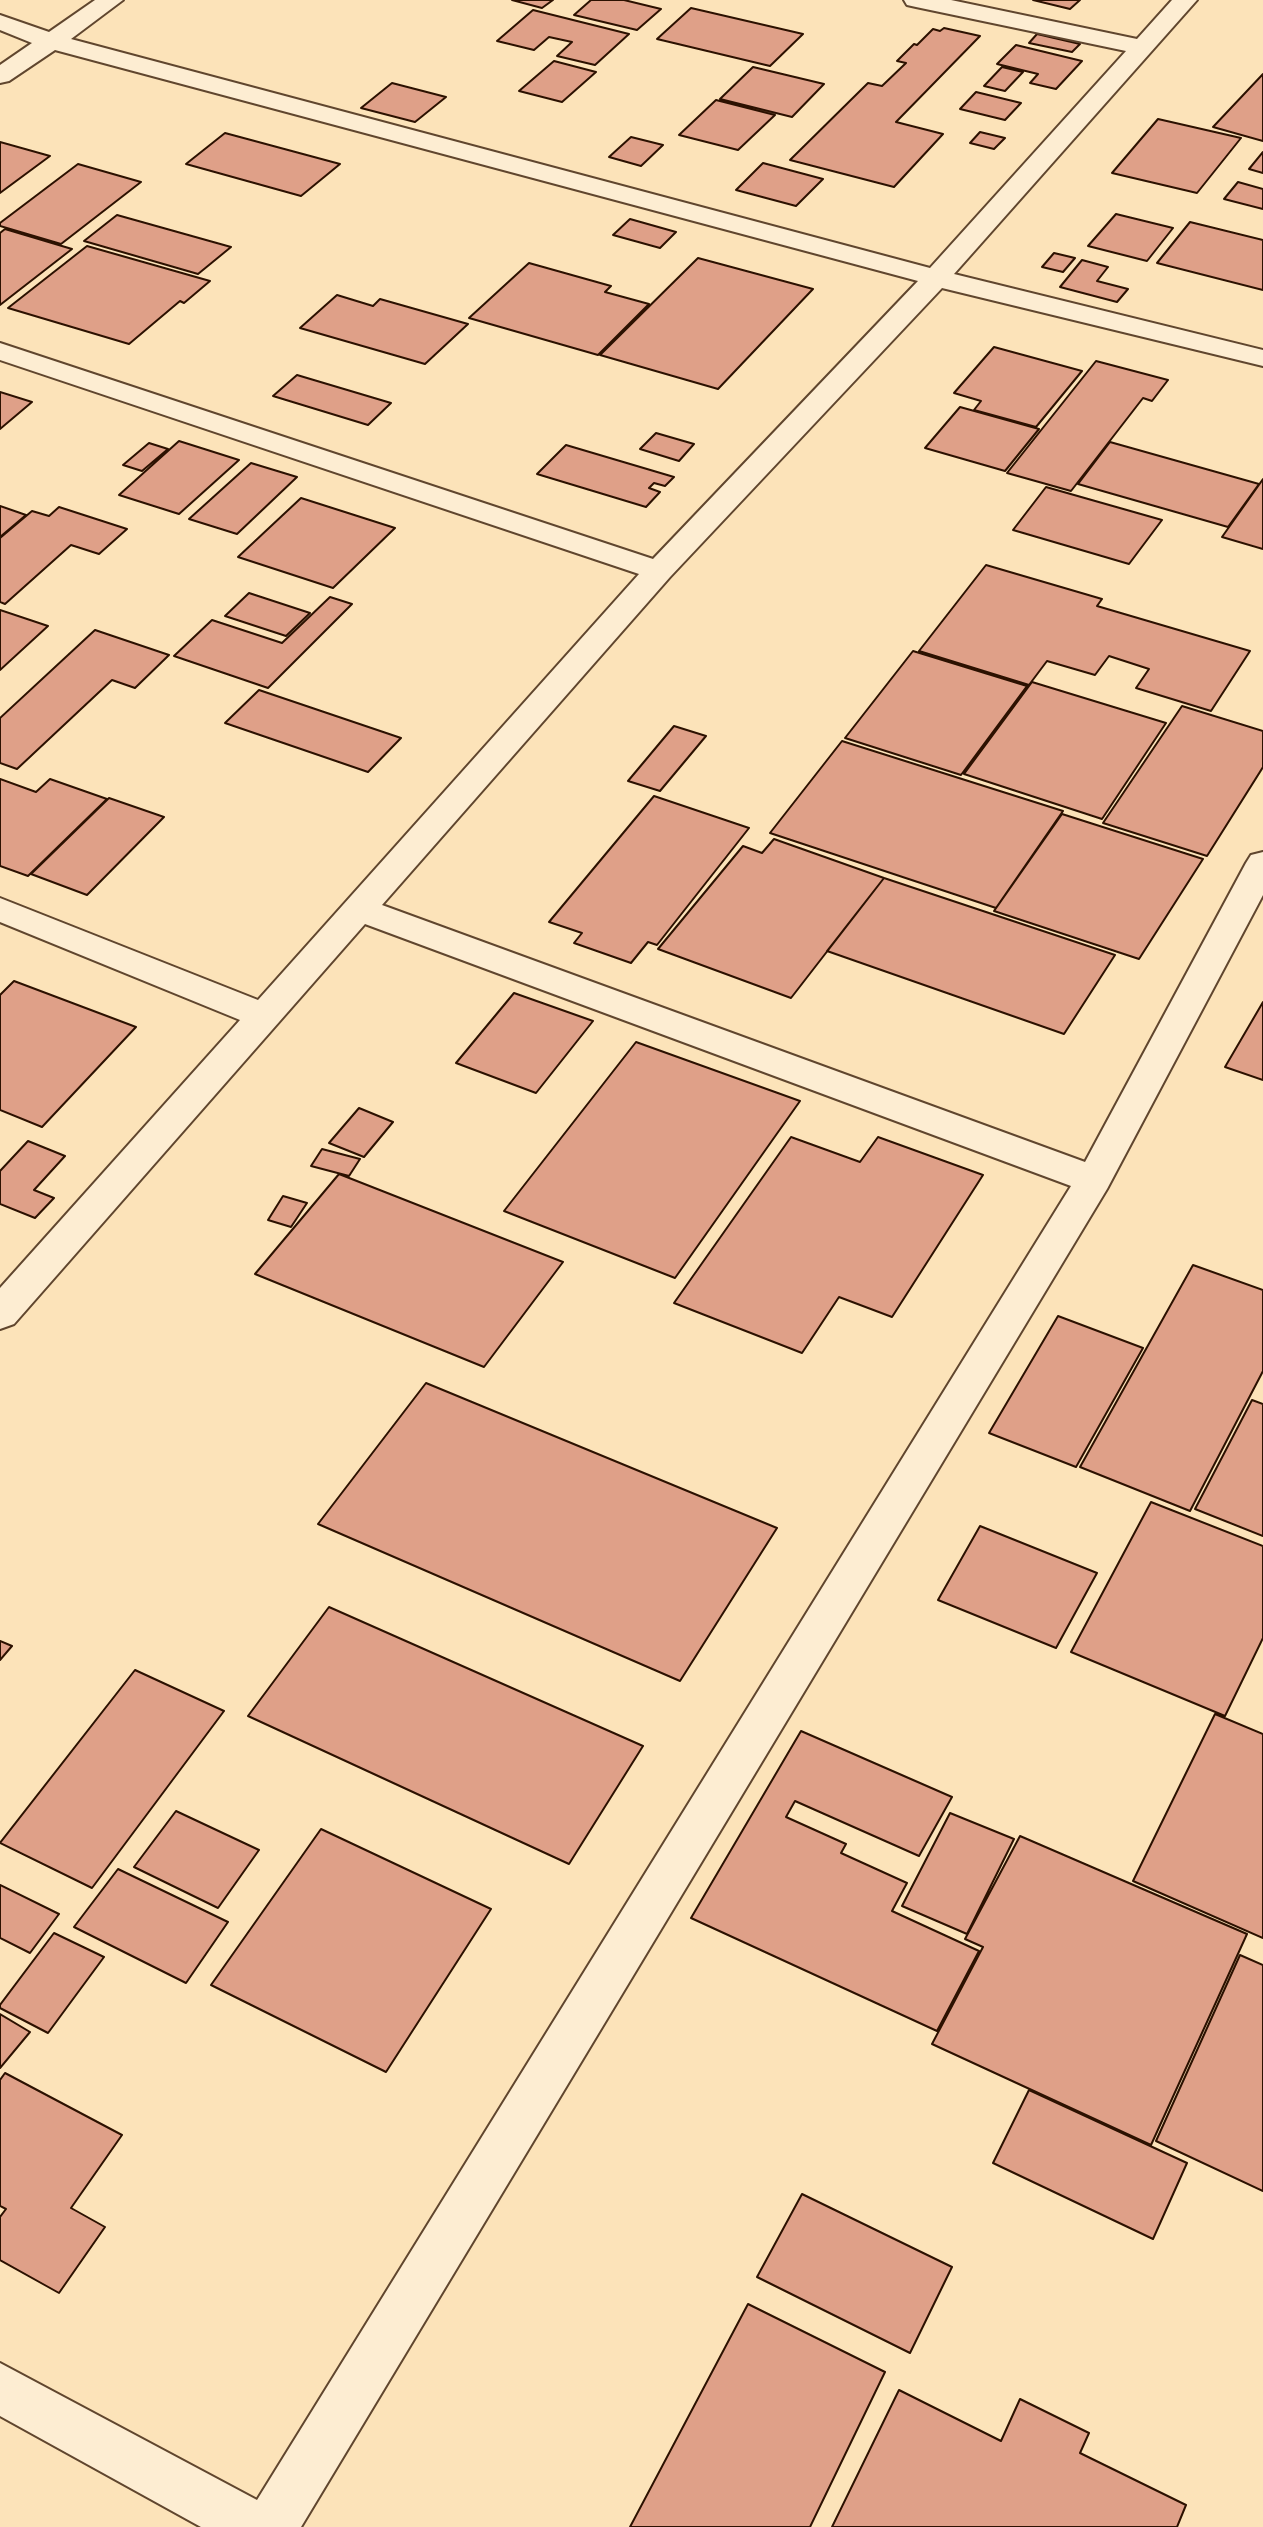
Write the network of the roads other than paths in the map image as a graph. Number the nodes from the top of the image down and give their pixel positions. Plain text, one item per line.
1 (111, 0) edge
2 (916, 0) edge
3 (1185, 0) edge
4 (0, 22) edge
5 (51, 41) junction
6 (1142, 47) junction
7 (0, 76) edge
8 (936, 278) junction
9 (0, 351) edge
10 (1263, 358) edge
11 (659, 571) junction
12 (1263, 863) edge
13 (0, 909) edge
14 (358, 909) junction
15 (264, 1016) junction
16 (1094, 1180) junction
17 (0, 1314) edge
18 (0, 2388) edge
19 (253, 2527) edge
20 (271, 2527) edge

1 - 5 street
2 - 6 street
3 - 6 street
4 - 5 street
5 - 7 street
5 - 8 street
6 - 8 street
8 - 10 street
8 - 11 street
9 - 11 street
11 - 14 street
12 - 16 street
13 - 15 street
14 - 15 street
14 - 16 street
15 - 17 street
16 - 20 street
18 - 19 street

